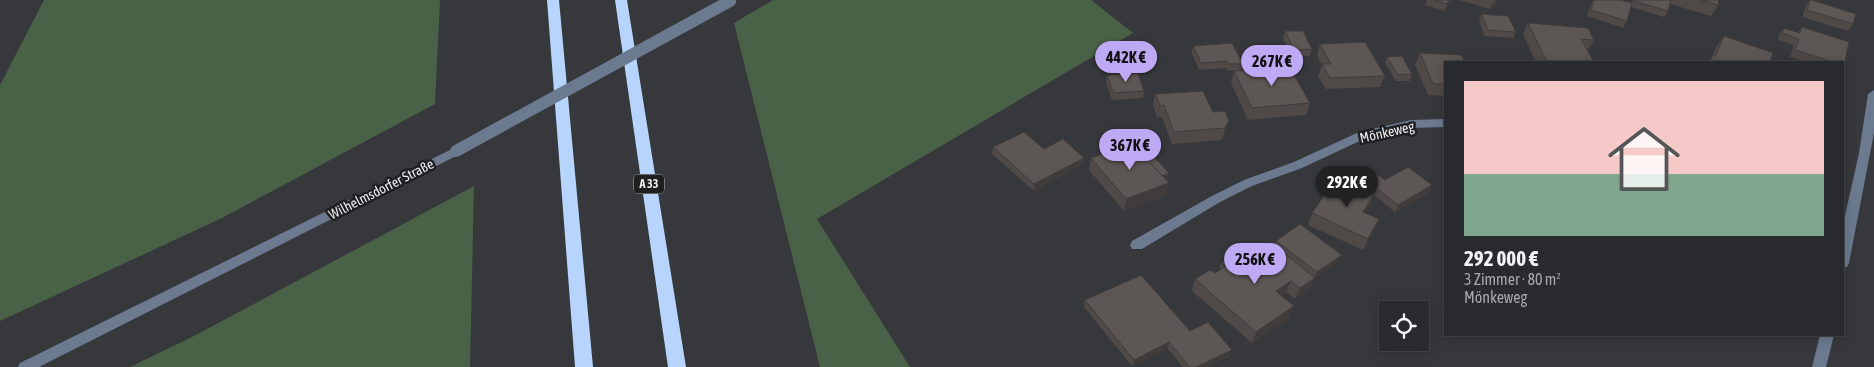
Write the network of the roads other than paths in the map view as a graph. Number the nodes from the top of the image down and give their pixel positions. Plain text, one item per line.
1 (554, 0) edge
2 (621, 0) edge
3 (731, 0) edge
4 (1874, 94) edge
5 (1444, 123) edge
6 (1870, 154) edge
7 (1137, 245) dead end
8 (1844, 251) edge
9 (1826, 336) edge
10 (25, 367) edge
11 (584, 367) edge
12 (678, 367) edge
13 (1819, 367) edge

1 - 11 highway
2 - 12 highway, A 33
3 - 10 street, Wilhelmsdorfer Straße, bridge
4 - 6 street
5 - 7 street, Mönkeweg
6 - 8 street
9 - 13 street

